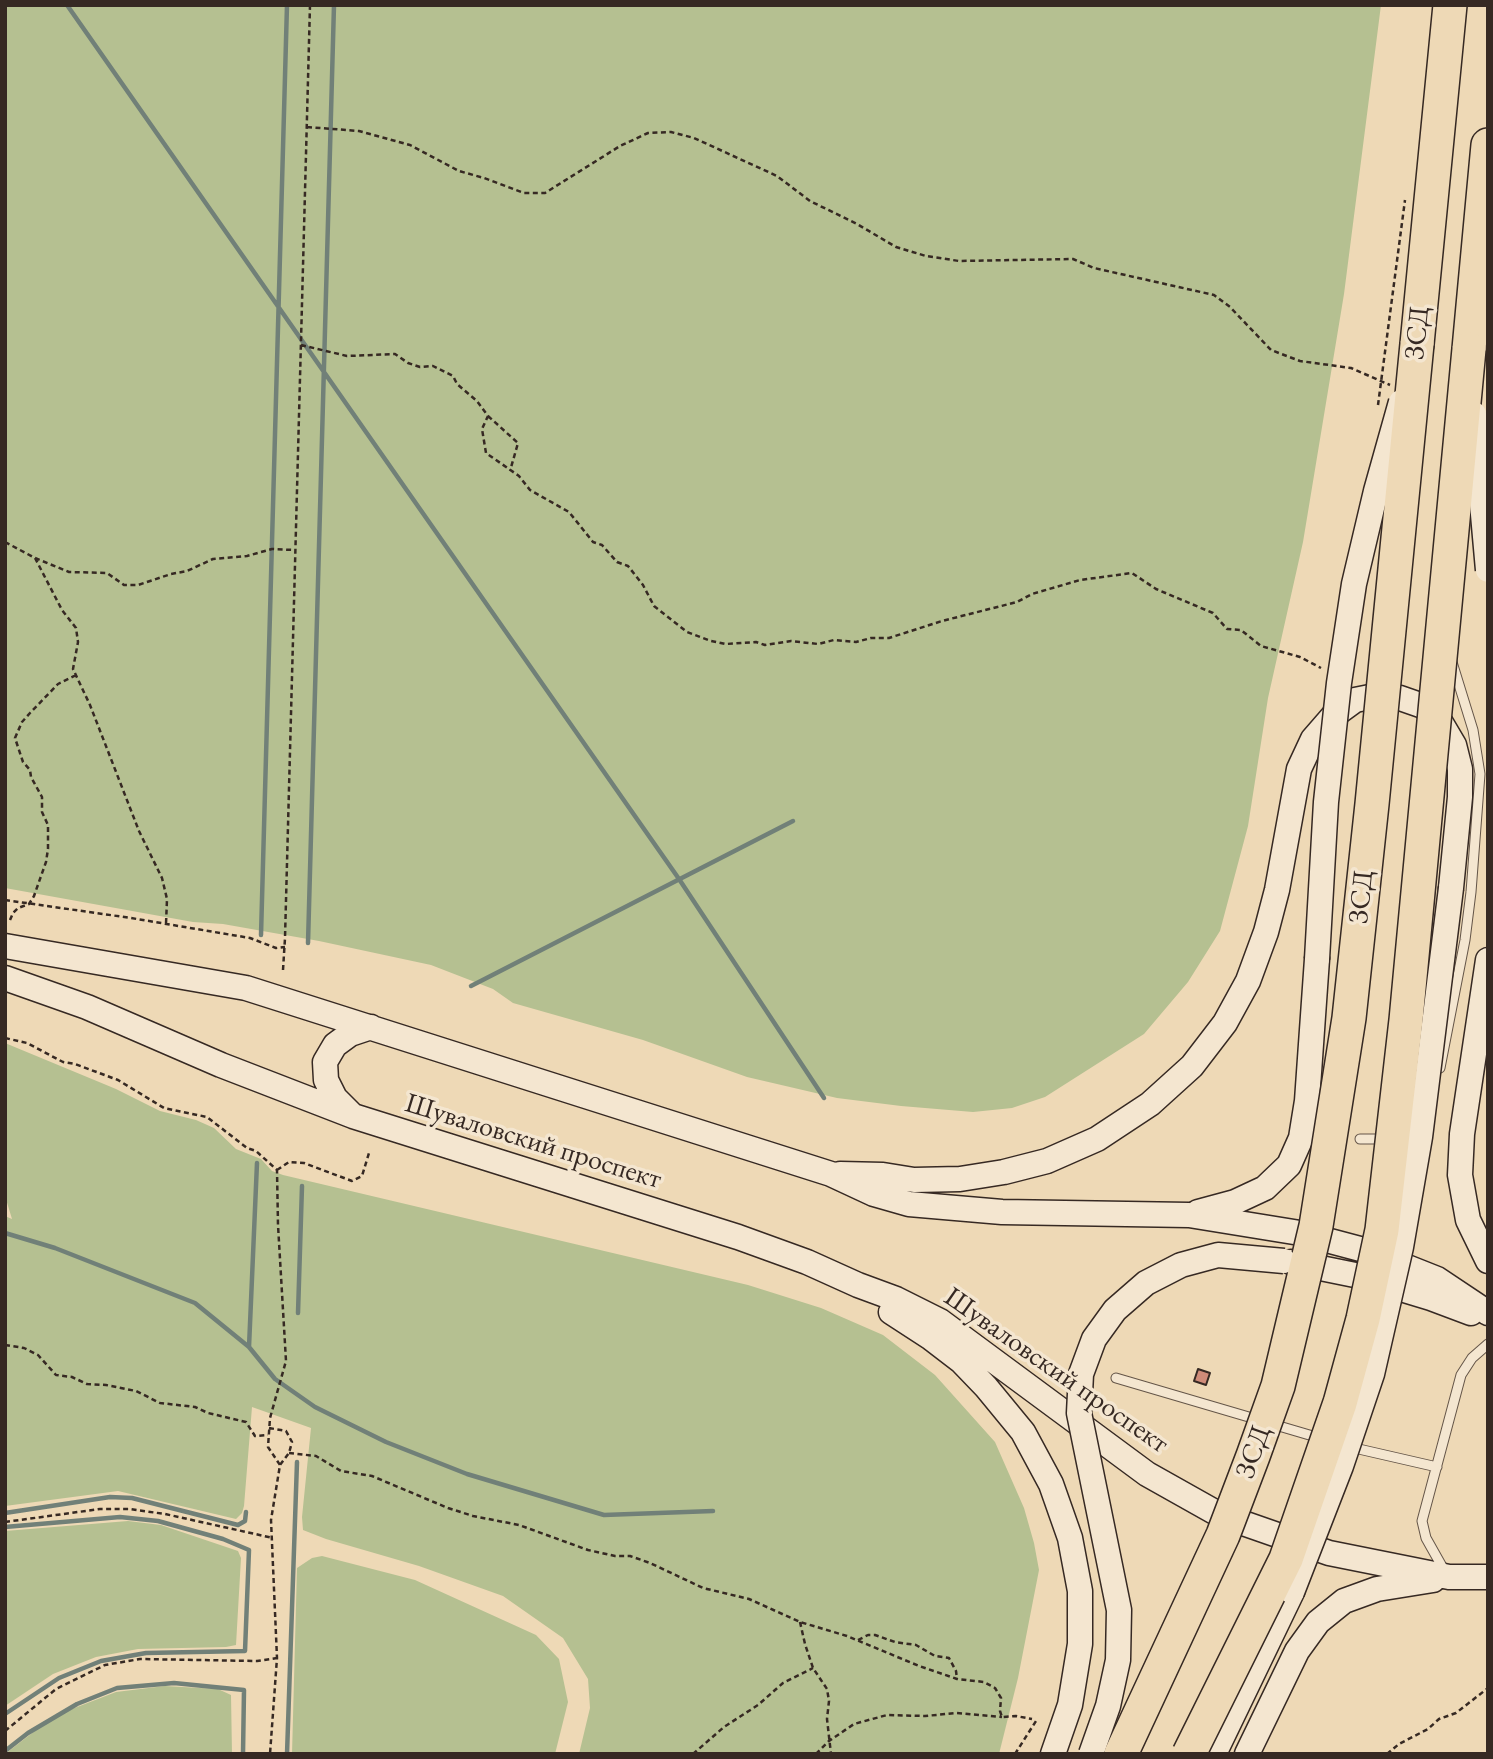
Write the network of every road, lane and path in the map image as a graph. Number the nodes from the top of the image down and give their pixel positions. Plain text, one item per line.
1 (310, 5) edge
2 (1450, 5) edge
3 (307, 127) junction
4 (1488, 145) edge
5 (1405, 195) dead end
6 (1417, 344) junction
7 (301, 345) junction
8 (1469, 349) junction
9 (1382, 382) junction
10 (1393, 386) dead end
11 (1377, 409) dead end
12 (488, 416) junction
13 (510, 471) junction
14 (5, 542) edge
15 (296, 550) junction
16 (35, 558) junction
17 (1488, 570) edge
18 (1450, 657) dead end
19 (1327, 669) dead end
20 (75, 675) junction
21 (5, 900) edge
22 (29, 904) junction
23 (10, 920) dead end
24 (166, 924) junction
25 (5, 946) edge
26 (285, 947) junction
27 (1488, 960) edge
28 (283, 970) dead end
29 (5, 978) edge
30 (371, 1027) junction
31 (5, 1038) edge
32 (1415, 1115) dead end
33 (353, 1116) junction
34 (1408, 1125) dead end
35 (1360, 1139) dead end
36 (369, 1153) dead end
37 (278, 1170) junction
38 (831, 1174) junction
39 (1189, 1215) junction
40 (1488, 1261) edge
41 (858, 1286) junction
42 (1488, 1313) edge
43 (1488, 1320) edge
44 (1488, 1344) edge
45 (5, 1345) edge
46 (1116, 1378) dead end
47 (269, 1428) junction
48 (270, 1435) junction
49 (289, 1453) junction
50 (280, 1465) junction
51 (1437, 1467) junction
52 (5, 1522) edge
53 (273, 1538) junction
54 (1449, 1577) junction
55 (1488, 1577) edge
56 (800, 1622) junction
57 (857, 1641) junction
58 (277, 1658) junction
59 (813, 1668) junction
60 (957, 1679) junction
61 (1488, 1688) edge
62 (1002, 1717) junction
63 (5, 1731) edge
64 (829, 1741) junction
65 (270, 1754) edge
66 (693, 1754) edge
67 (816, 1754) edge
68 (831, 1754) edge
69 (1015, 1754) edge
70 (1054, 1754) edge
71 (1091, 1754) edge
72 (1121, 1754) edge
73 (1189, 1754) edge
74 (1214, 1754) edge
75 (1247, 1754) edge
76 (1387, 1754) edge

1 - 3 path
2 - 6 highway, ЗСД
3 - 7 path
3 - 9 path
4 - 8 highway, ЗСД
5 - 9 path
6 - 39 main road, bridge
6 - 72 highway, ЗСД, bridge
7 - 12 path
7 - 15 path
8 - 17 main road, bridge
8 - 73 highway, ЗСД, bridge
9 - 10 path
9 - 11 path
12 - 13 path
12 - 13 path
13 - 19 path
14 - 16 path
15 - 16 path
15 - 26 path
16 - 20 path
18 - 32 lane
20 - 22 path
20 - 24 path
21 - 22 path
22 - 23 path
22 - 24 path
24 - 26 path
25 - 30 main road, Шуваловский проспект
26 - 28 path
27 - 40 main road
29 - 33 main road, Шуваловский проспект
30 - 33 main road
30 - 38 main road, Шуваловский проспект
31 - 37 path
33 - 41 main road, Шуваловский проспект
34 - 35 lane
36 - 37 path
37 - 47 path
38 - 39 main road, Шуваловский проспект
38 - 74 main road, bridge
39 - 42 main road, Шуваловский проспект
41 - 54 main road, Шуваловский проспект
41 - 70 main road
43 - 71 main road, bridge
44 - 51 lane
45 - 48 path
46 - 51 lane
47 - 48 path
47 - 49 path
48 - 50 path
49 - 50 path
49 - 56 path
50 - 53 path
51 - 54 lane
52 - 53 path
53 - 58 path
54 - 55 main road, Шуваловский проспект
54 - 75 main road
56 - 57 path
56 - 59 path
57 - 60 path
57 - 60 path
58 - 63 path
58 - 65 path
59 - 64 path
59 - 66 path
60 - 62 path
61 - 76 path
62 - 64 path
62 - 69 path
64 - 67 path
64 - 68 path

